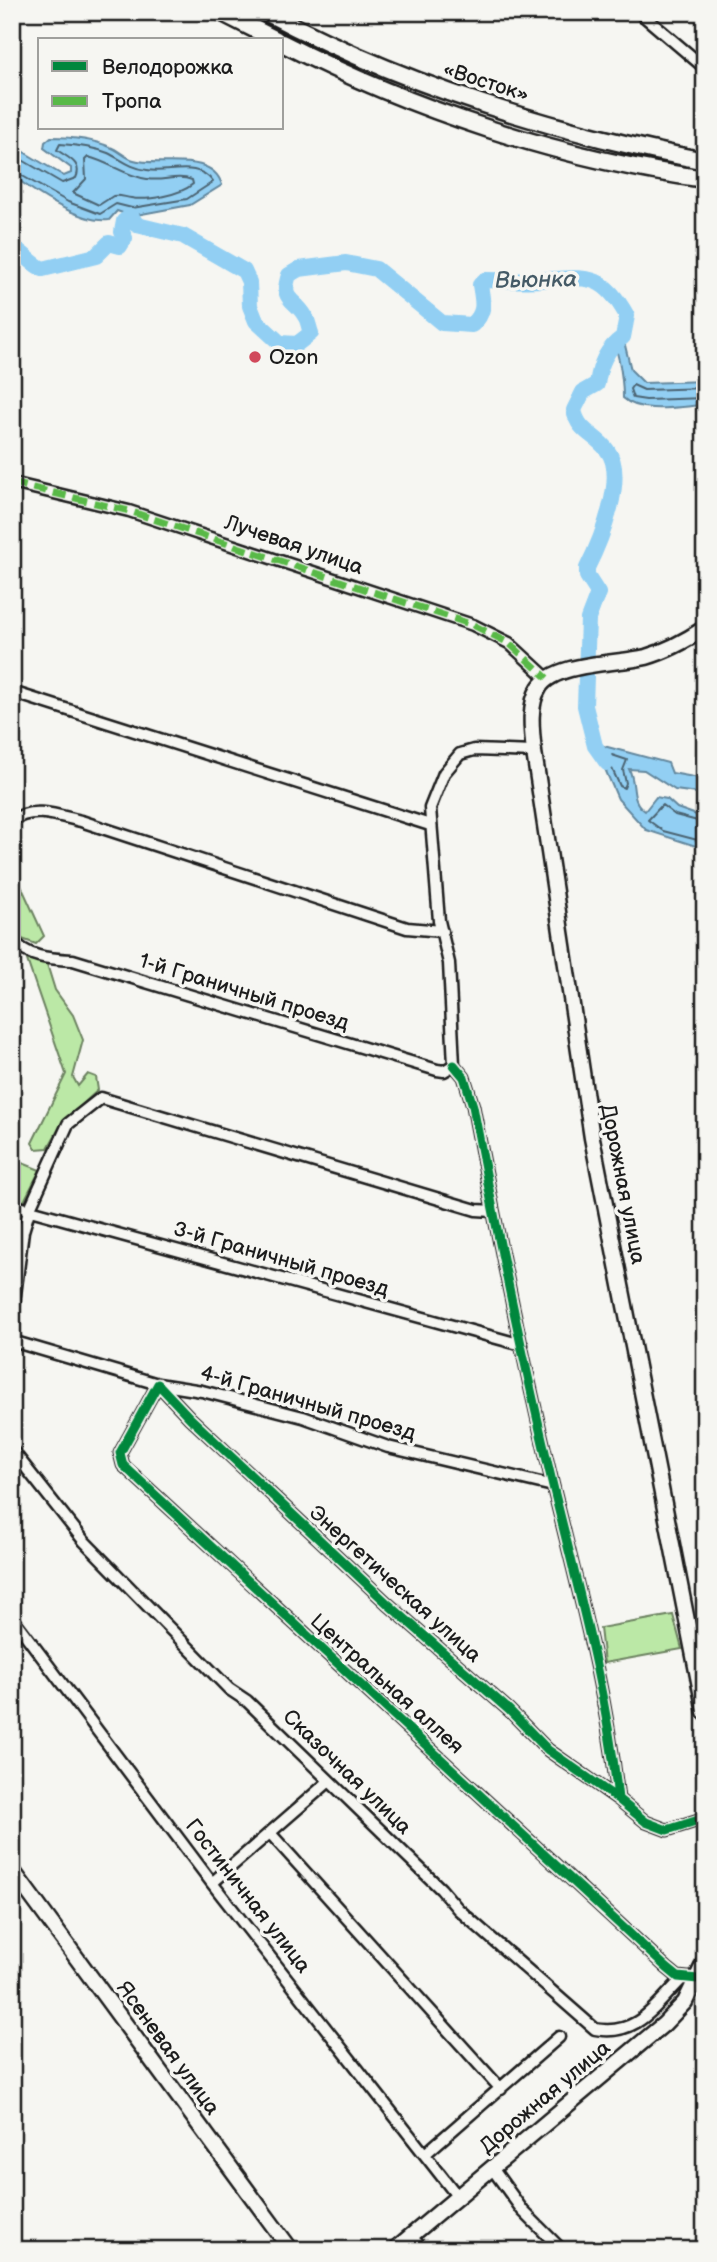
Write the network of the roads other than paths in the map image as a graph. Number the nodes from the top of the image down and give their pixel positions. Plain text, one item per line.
1 (221, 12) edge
2 (265, 12) edge
3 (639, 12) edge
4 (272, 38) edge
5 (284, 44) edge
6 (705, 68) edge
7 (705, 161) edge
8 (705, 179) edge
9 (12, 483) edge
10 (705, 628) edge
11 (547, 678) junction
12 (12, 692) edge
13 (534, 752) junction
14 (12, 821) edge
15 (430, 825) junction
16 (442, 931) junction
17 (12, 938) edge
18 (454, 1065) junction
19 (12, 1205) edge
20 (30, 1208) junction
21 (493, 1211) junction
22 (12, 1319) edge
23 (12, 1342) edge
24 (522, 1345) junction
25 (158, 1384) junction
26 (12, 1450) edge
27 (553, 1486) junction
28 (12, 1617) edge
29 (705, 1712) edge
30 (327, 1783) junction
31 (618, 1799) junction
32 (705, 1818) edge
33 (270, 1833) junction
34 (12, 1870) edge
35 (212, 1883) junction
36 (705, 1961) edge
37 (683, 1978) junction
38 (698, 1979) junction
39 (559, 2037) dead end
40 (501, 2089) junction
41 (425, 2154) junction
42 (492, 2168) junction
43 (458, 2197) junction
44 (410, 2236) junction
45 (291, 2250) edge
46 (394, 2250) edge
47 (424, 2250) edge
48 (562, 2250) edge

1 - 4 highway
2 - 7 highway, «Восток»
3 - 6 street
5 - 8 highway, «Восток»
9 - 11 street, Лучевая улица
10 - 11 main road
11 - 13 main road, Дорожная улица
12 - 15 street
13 - 15 street
13 - 29 main road, Дорожная улица
14 - 16 street
15 - 16 street
16 - 18 street
17 - 18 street, 1-й Граничный проезд
18 - 21 street
19 - 20 street
20 - 21 street
20 - 22 street
20 - 24 street, 3-й Граничный проезд
21 - 24 street
23 - 25 street, 4-й Граничный проезд
24 - 27 street
25 - 27 street, 4-й Граничный проезд
25 - 31 street, Энергетическая улица
25 - 37 street, Центральная аллея
26 - 30 street, Сказочная улица
27 - 31 street
28 - 35 street, Гостиничная улица
30 - 33 street
30 - 37 street, Сказочная улица
31 - 32 street, Энергетическая улица
33 - 35 street
33 - 40 street
34 - 45 main road, Ясеневая улица
35 - 41 street, Гостиничная улица
36 - 38 main road, Дорожная улица
37 - 38 street
38 - 42 main road, Дорожная улица
39 - 40 street
40 - 41 street
41 - 43 street, Гостиничная улица
42 - 43 main road, Дорожная улица
42 - 48 street
43 - 44 main road, Дорожная улица
44 - 46 main road, Дорожная улица
44 - 47 street

